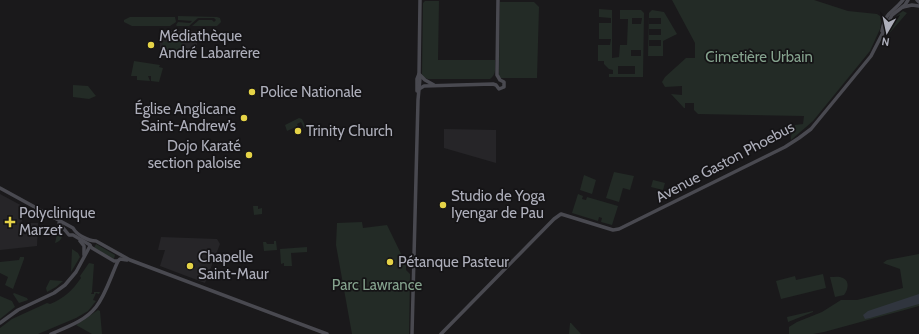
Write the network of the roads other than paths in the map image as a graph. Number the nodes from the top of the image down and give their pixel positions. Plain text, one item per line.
1 (420, 0) edge
2 (498, 0) edge
3 (903, 0) edge
4 (908, 0) edge
5 (917, 0) edge
6 (919, 2) edge
7 (919, 6) edge
8 (900, 9) junction
9 (881, 36) junction
10 (419, 74) junction
11 (500, 80) junction
12 (435, 85) junction
13 (496, 85) junction
14 (418, 89) junction
15 (0, 188) edge
16 (52, 218) junction
17 (70, 228) junction
18 (67, 233) junction
19 (74, 233) junction
20 (90, 244) junction
21 (119, 254) junction
22 (84, 257) junction
23 (119, 260) junction
24 (130, 260) junction
25 (0, 323) edge
26 (51, 334) edge
27 (327, 334) edge
28 (412, 334) edge
29 (441, 334) edge

1 - 10 main road
2 - 11 main road
3 - 9 main road, Avenue Gaston Phoebus
4 - 8 main road, Avenue Gaston Phoebus
5 - 6 main road
7 - 8 main road
8 - 9 main road, Avenue Gaston Phoebus
9 - 29 main road, Avenue Gaston Phoebus
10 - 12 main road
10 - 14 main road
11 - 13 main road
11 - 13 main road
12 - 13 main road
12 - 14 main road
14 - 28 main road
15 - 16 main road
16 - 17 main road
16 - 18 main road
17 - 18 main road
17 - 19 main road
18 - 19 main road
19 - 20 main road
19 - 22 main road
20 - 21 main road
20 - 22 main road
20 - 23 main road
21 - 23 main road
21 - 24 main road
22 - 25 main road
23 - 24 main road
23 - 26 main road
24 - 27 main road

